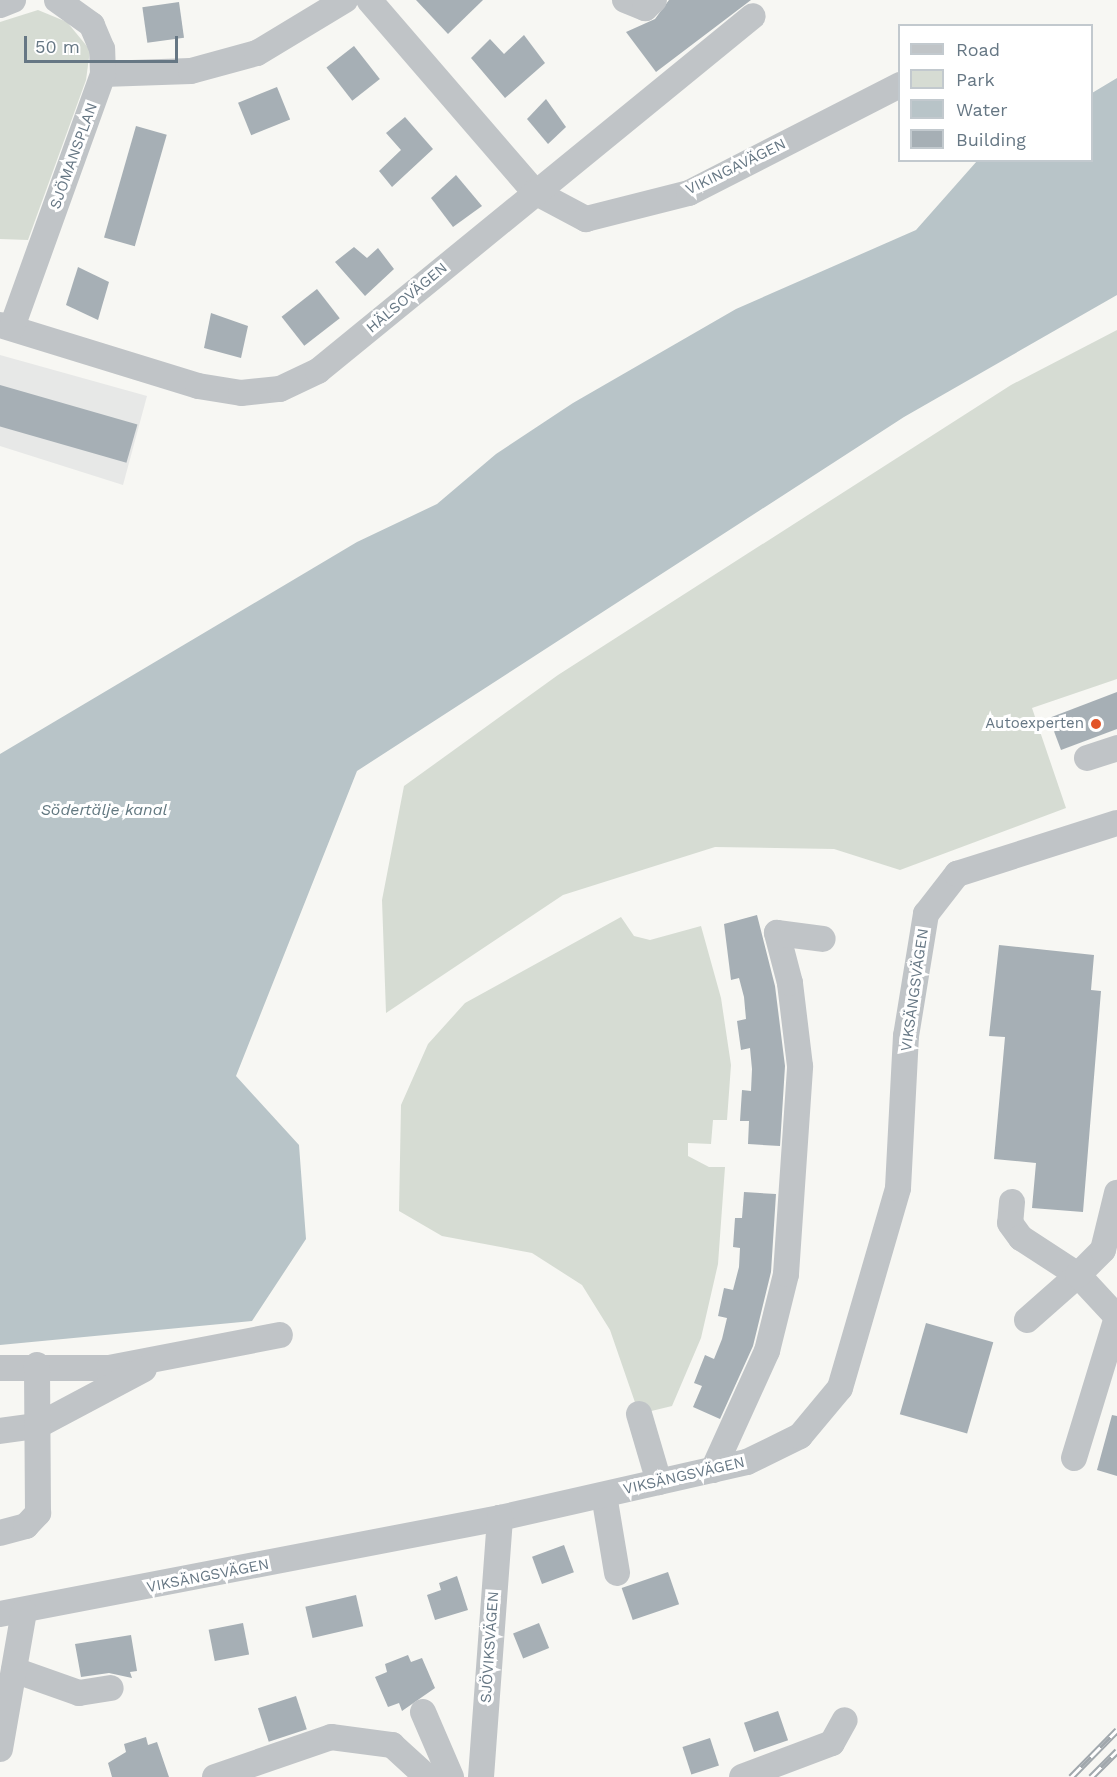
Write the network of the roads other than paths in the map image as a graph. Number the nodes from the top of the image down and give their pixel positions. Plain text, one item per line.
1 (13, 0) edge
2 (57, 0) edge
3 (345, 0) edge
4 (369, 0) edge
5 (625, 0) edge
6 (654, 0) edge
7 (0, 5) edge
8 (753, 16) dead end
9 (103, 74) junction
10 (898, 86) edge
11 (535, 192) junction
12 (6, 326) edge
13 (1117, 748) edge
14 (1087, 758) dead end
15 (1117, 824) edge
16 (823, 939) dead end
17 (1117, 1193) edge
18 (1012, 1202) dead end
19 (1078, 1275) junction
20 (1027, 1320) dead end
21 (280, 1335) dead end
22 (158, 1362) junction
23 (37, 1365) junction
24 (0, 1368) edge
25 (639, 1414) dead end
26 (37, 1426) junction
27 (0, 1431) edge
28 (1074, 1458) dead end
29 (713, 1470) junction
30 (659, 1482) junction
31 (604, 1495) junction
32 (500, 1518) junction
33 (0, 1533) edge
34 (617, 1573) dead end
35 (12, 1613) edge
36 (14, 1670) junction
37 (111, 1688) dead end
38 (423, 1712) dead end
39 (845, 1720) dead end
40 (0, 1749) edge
41 (215, 1777) edge
42 (428, 1777) edge
43 (451, 1777) edge
44 (481, 1777) edge
45 (742, 1777) edge

1 - 7 street
2 - 9 street, SJÖMANSPLAN
3 - 9 street
4 - 11 street, VIKINGAVÄGEN
5 - 6 street
8 - 11 street, HÄLSOVÄGEN
9 - 12 street, SJÖMANSPLAN
10 - 11 street, VIKINGAVÄGEN
11 - 12 street, HÄLSOVÄGEN
13 - 14 street
15 - 29 street, VIKSÄNGSVÄGEN
16 - 29 street
17 - 19 street
18 - 19 street
19 - 20 street
19 - 28 street
21 - 22 street
22 - 23 street
22 - 26 street
23 - 24 street
23 - 26 street
25 - 30 street
26 - 27 street
26 - 33 street
29 - 30 street, VIKSÄNGSVÄGEN
30 - 31 street, VIKSÄNGSVÄGEN
31 - 32 street, VIKSÄNGSVÄGEN
31 - 34 street
32 - 35 street, VIKSÄNGSVÄGEN
32 - 44 street, SJÖVIKSVÄGEN
35 - 36 street
36 - 37 street
36 - 40 street
38 - 43 street
39 - 45 street
41 - 42 street

